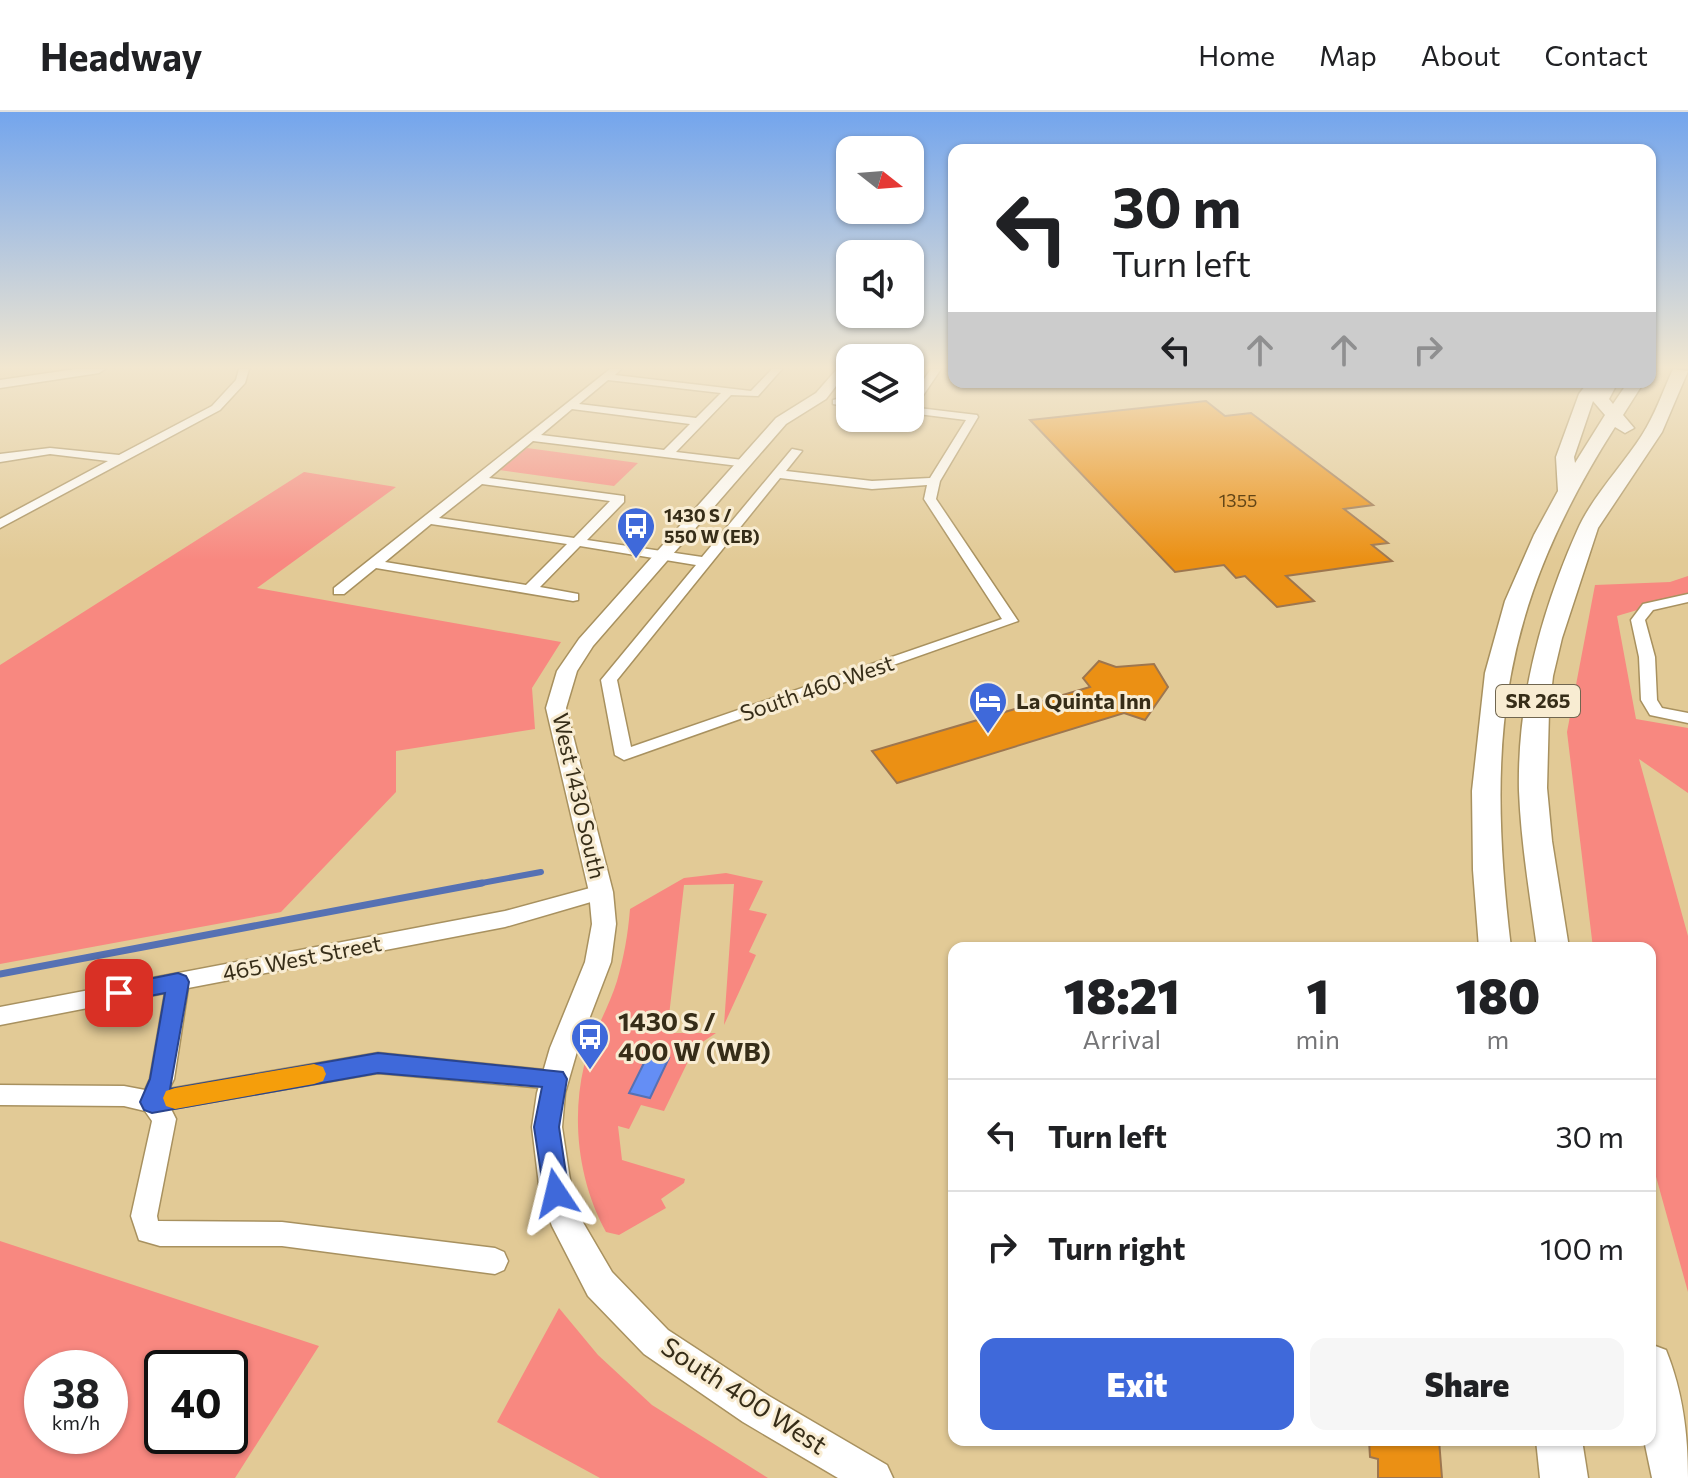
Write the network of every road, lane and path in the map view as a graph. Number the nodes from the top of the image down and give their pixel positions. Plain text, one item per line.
1 (170, 433) edge
2 (536, 433) edge
3 (688, 433) edge
4 (771, 433) edge
5 (963, 433) edge
6 (1573, 433) edge
7 (1602, 433) edge
8 (1624, 433) edge
9 (1650, 433) edge
10 (531, 437) junction
11 (796, 451) dead end
12 (666, 455) junction
13 (0, 458) edge
14 (122, 459) junction
15 (743, 464) junction
16 (777, 474) junction
17 (479, 480) junction
18 (934, 481) junction
19 (1567, 491) junction
20 (429, 520) junction
21 (0, 524) edge
22 (1588, 528) junction
23 (577, 542) junction
24 (662, 556) junction
25 (705, 562) junction
26 (374, 564) junction
27 (529, 590) junction
28 (339, 591) dead end
29 (573, 597) dead end
30 (1688, 598) edge
31 (1688, 718) edge
32 (601, 892) junction
33 (1495, 942) edge
34 (1552, 942) edge
35 (178, 982) junction
36 (0, 1016) edge
37 (555, 1079) junction
38 (0, 1095) edge
39 (152, 1102) junction
40 (568, 1226) joint
41 (495, 1261) dead end
42 (1656, 1392) edge
43 (1560, 1446) edge
44 (874, 1478) edge
45 (1564, 1478) edge
46 (1676, 1478) edge

1 - 14 street
2 - 10 street
3 - 12 street
4 - 15 street, West 1430 South
5 - 18 street
6 - 19 main road
7 - 19 main road, SR 265
8 - 22 main road
9 - 22 main road, SR 265
10 - 12 street
10 - 17 street
11 - 16 street
12 - 15 street
13 - 14 street
14 - 21 street
15 - 24 street, West 1430 South
16 - 18 street
16 - 25 street
17 - 20 street
17 - 23 street
18 - 25 street, South 460 West
19 - 33 main road, SR 265
20 - 23 street
20 - 26 street
22 - 34 main road, SR 265
23 - 24 street
23 - 27 street
24 - 25 street
24 - 32 street, West 1430 South
26 - 27 street
26 - 28 street
27 - 29 street
30 - 31 street
32 - 35 street, 465 West Street
32 - 37 street, West 1430 South
35 - 36 street, 465 West Street
35 - 39 street
37 - 39 street
37 - 40 street, West 1430 South
38 - 39 street
39 - 41 street
40 - 44 street, South 400 West
42 - 46 main road
43 - 45 main road

